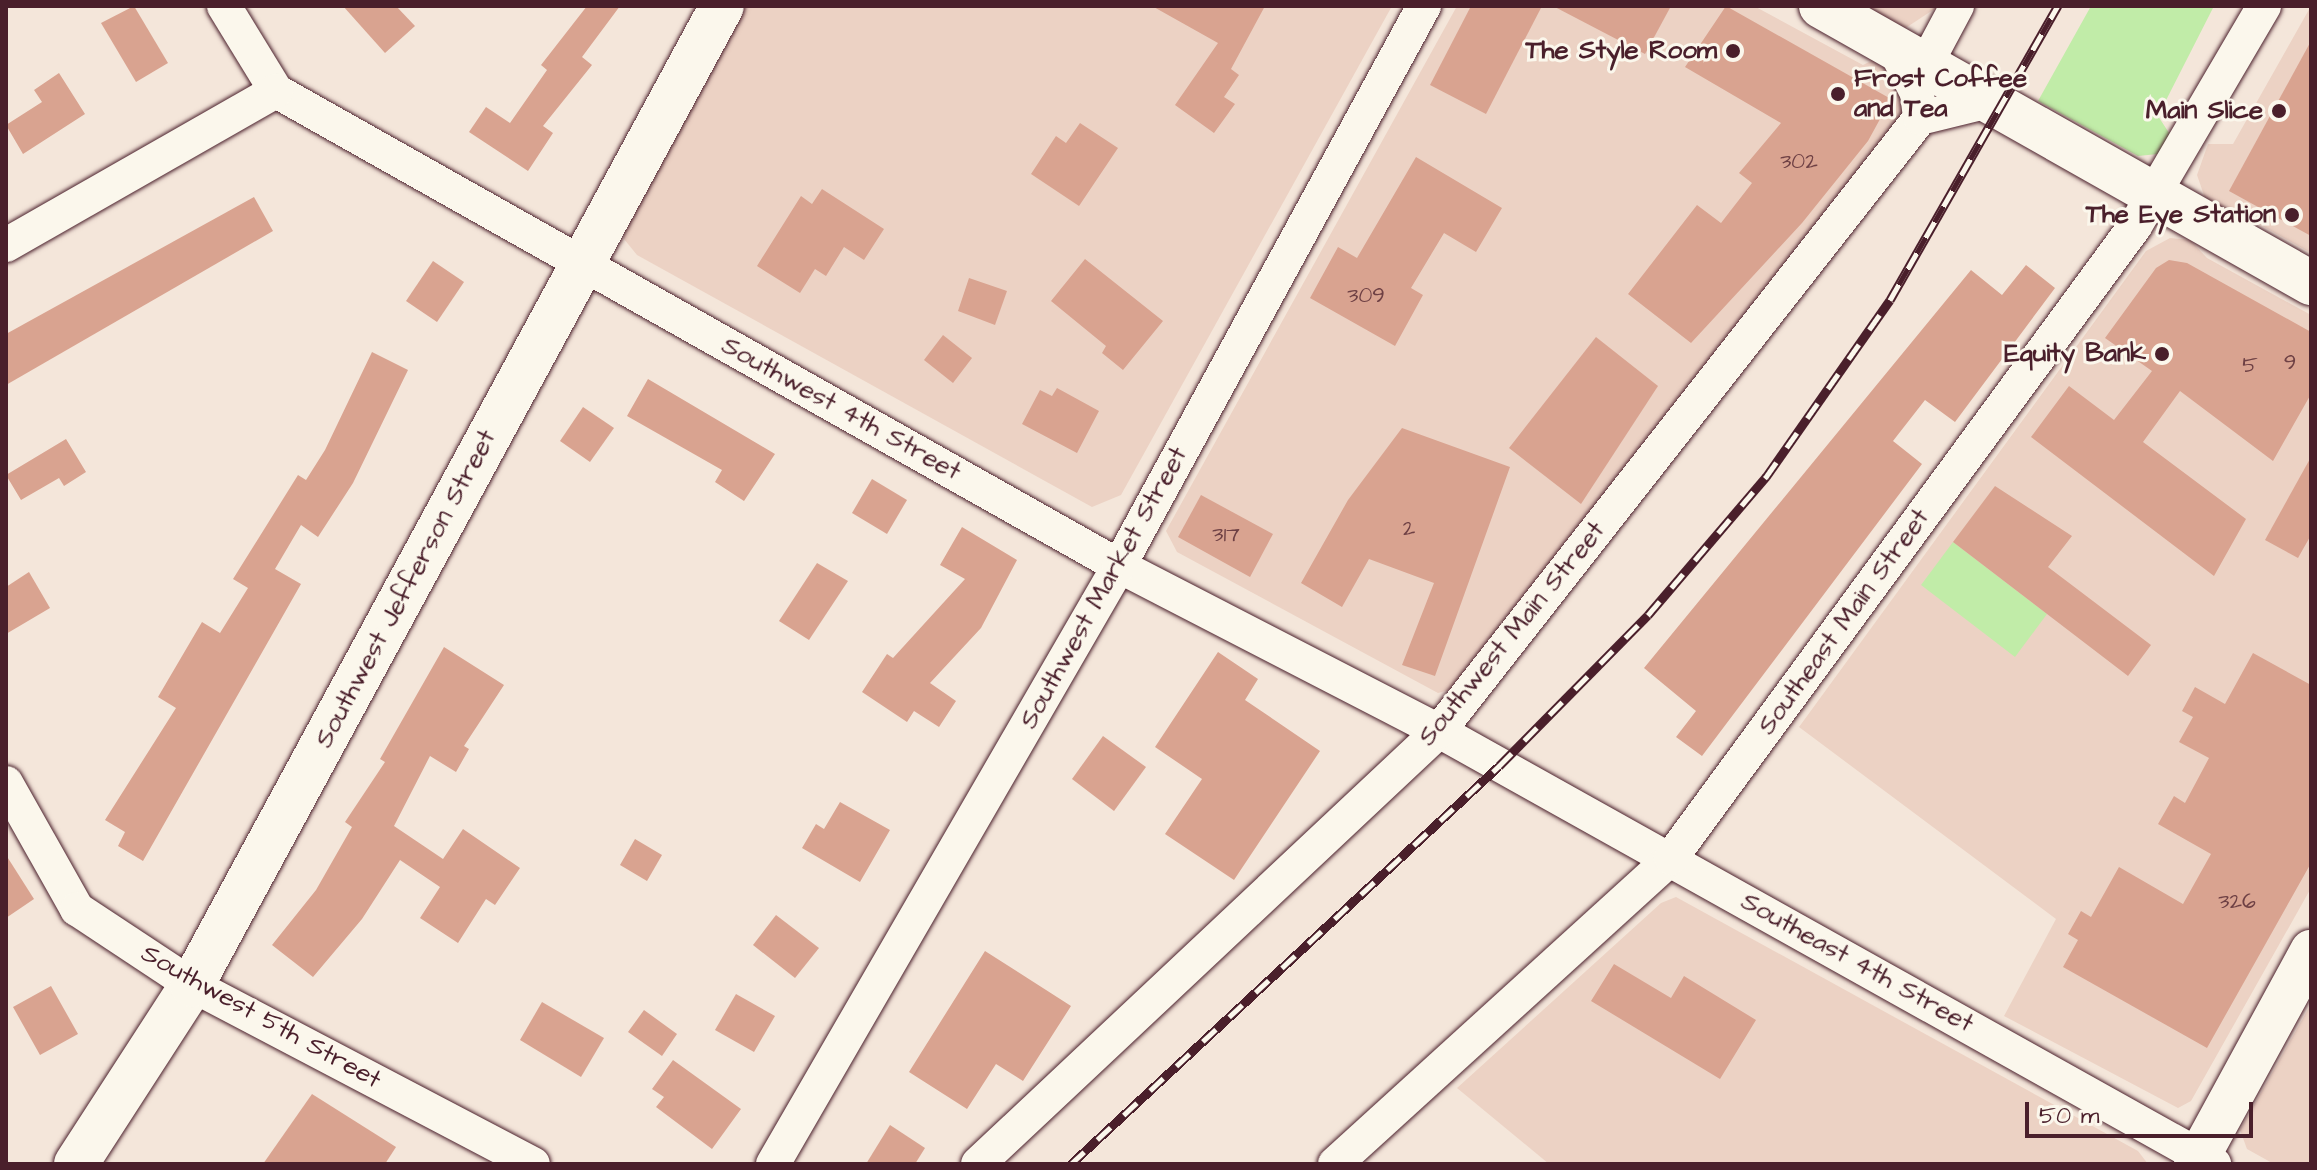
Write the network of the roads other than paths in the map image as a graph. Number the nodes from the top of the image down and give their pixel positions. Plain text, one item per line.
1 (224, 6) edge
2 (722, 6) edge
3 (1424, 6) edge
4 (1821, 6) edge
5 (1957, 6) edge
6 (2264, 6) edge
7 (1909, 54) junction
8 (276, 91) junction
9 (1989, 101) junction
10 (1920, 118) junction
11 (2155, 198) junction
12 (6, 245) edge
13 (583, 263) junction
14 (2311, 283) edge
15 (1119, 566) junction
16 (1439, 731) junction
17 (1499, 766) joint
18 (8, 790) edge
19 (1671, 858) junction
20 (2311, 951) edge
21 (192, 985) junction
22 (2203, 1161) edge
23 (76, 1164) edge
24 (533, 1164) edge
25 (773, 1164) edge
26 (978, 1164) edge
27 (1335, 1164) edge

1 - 8 street, Southwest 4th Street
2 - 13 main road, Southwest Jefferson Street
3 - 15 street, Southwest Market Street
4 - 7 main road
5 - 7 street
6 - 11 street, Southeast Main Street
7 - 9 main road
7 - 10 street
8 - 12 street
8 - 13 street, Southwest 4th Street
9 - 10 street
9 - 11 main road
10 - 16 street, Southwest Main Street
11 - 14 main road
11 - 19 street, Southeast Main Street
13 - 15 street, Southwest 4th Street
13 - 21 main road, Southwest Jefferson Street
15 - 16 street, Southwest 4th Street
15 - 25 street, Southwest Market Street
16 - 17 street, Southwest 4th Street
16 - 26 street, Southwest Main Street
17 - 19 street, Southeast 4th Street
18 - 21 street, Southwest 5th Street
19 - 22 street, Southeast 4th Street
19 - 27 street, Southeast Main Street
20 - 22 street
21 - 23 main road, Southwest Jefferson Street
21 - 24 street, Southwest 5th Street

